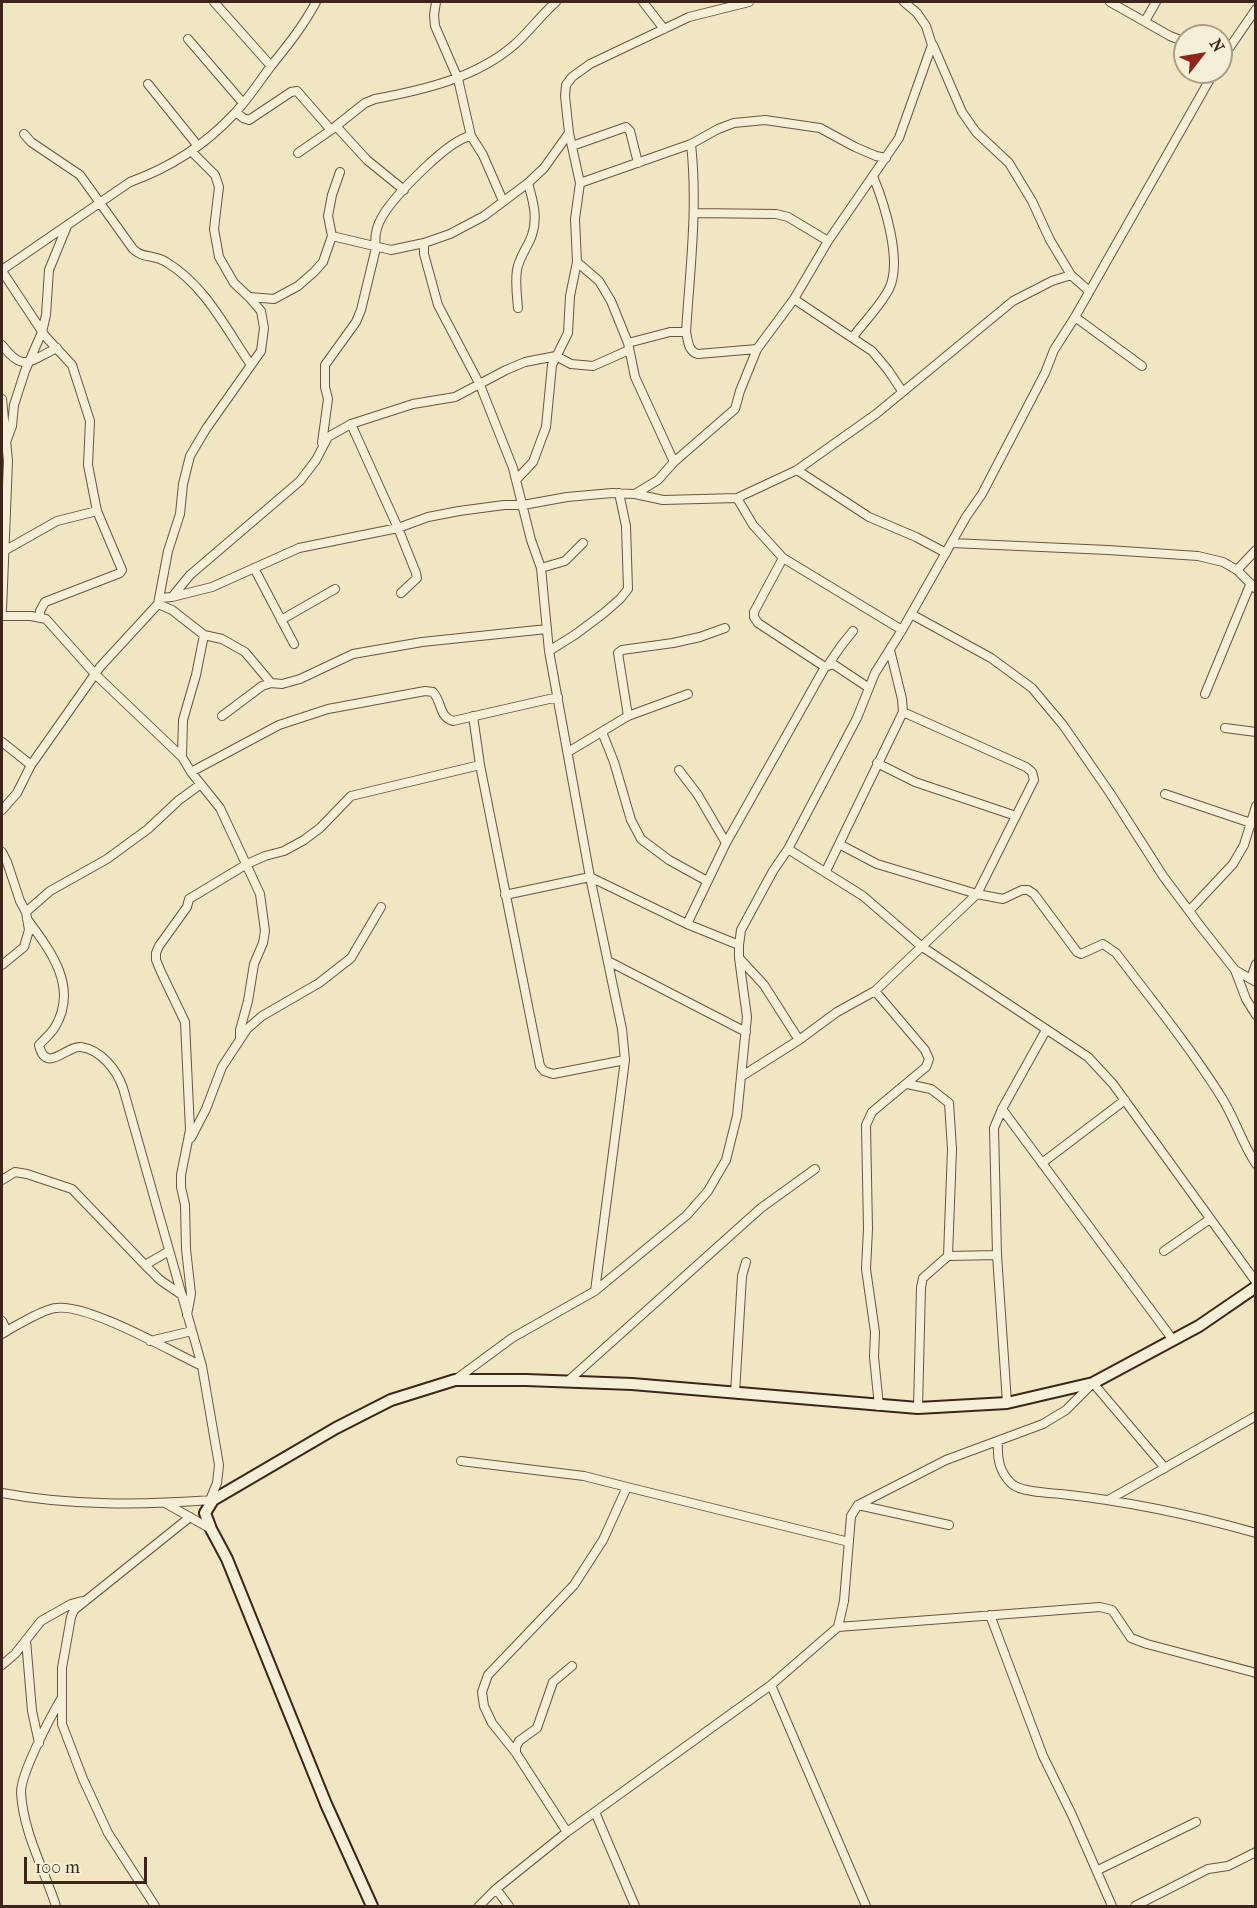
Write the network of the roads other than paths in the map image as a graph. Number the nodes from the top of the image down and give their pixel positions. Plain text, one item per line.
1 (214, 2) edge
2 (316, 2) edge
3 (435, 2) edge
4 (556, 2) edge
5 (643, 2) edge
6 (749, 2) edge
7 (904, 2) edge
8 (1110, 2) edge
9 (1156, 2) edge
10 (1254, 13) edge
11 (1145, 21) junction
12 (664, 29) junction
13 (1173, 36) edge
14 (188, 39) dead end
15 (1233, 42) edge
16 (933, 45) junction
17 (271, 66) junction
18 (458, 79) junction
19 (148, 84) dead end
20 (1207, 84) edge
21 (243, 103) junction
22 (236, 112) junction
23 (334, 128) junction
24 (569, 133) junction
25 (24, 134) dead end
26 (471, 136) junction
27 (691, 144) junction
28 (572, 146) junction
29 (194, 148) junction
30 (298, 153) dead end
31 (886, 158) junction
32 (638, 163) junction
33 (340, 172) dead end
34 (873, 176) junction
35 (528, 183) junction
36 (580, 183) junction
37 (404, 190) junction
38 (503, 201) junction
39 (101, 202) junction
40 (694, 213) junction
41 (67, 226) junction
42 (332, 236) junction
43 (828, 241) junction
44 (424, 243) junction
45 (376, 248) junction
46 (577, 262) junction
47 (2, 270) edge
48 (1071, 274) junction
49 (1089, 291) junction
50 (249, 297) junction
51 (795, 299) junction
52 (518, 308) dead end
53 (1076, 317) junction
54 (42, 332) junction
55 (686, 332) junction
56 (853, 337) junction
57 (2, 345) edge
58 (628, 346) junction
59 (57, 348) junction
60 (757, 350) junction
61 (556, 356) junction
62 (28, 362) junction
63 (251, 365) junction
64 (1142, 366) dead end
65 (480, 385) junction
66 (902, 392) junction
67 (2, 399) edge
68 (351, 424) junction
69 (6, 442) junction
70 (322, 447) junction
71 (674, 462) junction
72 (797, 470) junction
73 (516, 480) junction
74 (4, 485) edge
75 (620, 493) junction
76 (635, 494) junction
77 (737, 498) junction
78 (523, 505) junction
79 (97, 512) junction
80 (398, 528) junction
81 (583, 543) dead end
82 (952, 543) junction
83 (1256, 550) edge
84 (4, 551) junction
85 (946, 553) junction
86 (783, 558) junction
87 (254, 568) junction
88 (541, 568) junction
89 (1237, 570) junction
90 (1253, 587) edge
91 (335, 589) dead end
92 (401, 593) dead end
93 (172, 597) junction
94 (159, 601) junction
95 (2, 610) edge
96 (911, 614) junction
97 (2, 616) edge
98 (40, 617) junction
99 (281, 620) junction
100 (725, 628) dead end
101 (547, 629) junction
102 (902, 630) junction
103 (853, 631) dead end
104 (204, 635) junction
105 (294, 644) dead end
106 (890, 650) junction
107 (549, 651) junction
108 (826, 666) junction
109 (95, 674) junction
110 (271, 683) junction
111 (868, 688) junction
112 (688, 694) dead end
113 (1205, 694) dead end
114 (558, 697) junction
115 (903, 712) junction
116 (222, 716) dead end
117 (473, 716) junction
118 (628, 716) junction
119 (1225, 728) dead end
120 (602, 732) junction
121 (1256, 732) edge
122 (2, 742) edge
123 (568, 752) junction
124 (182, 757) junction
125 (877, 763) junction
126 (31, 765) junction
127 (480, 765) junction
128 (680, 770) dead end
129 (191, 772) junction
130 (201, 784) junction
131 (1165, 794) dead end
132 (1256, 806) edge
133 (2, 810) edge
134 (1016, 816) junction
135 (1253, 824) edge
136 (726, 843) junction
137 (839, 844) junction
138 (788, 849) junction
139 (2, 852) edge
140 (247, 864) junction
141 (826, 871) junction
142 (590, 877) junction
143 (707, 881) junction
144 (977, 894) junction
145 (504, 895) junction
146 (381, 907) dead end
147 (1189, 911) junction
148 (26, 915) junction
149 (687, 924) junction
150 (739, 945) junction
151 (921, 946) junction
152 (739, 958) junction
153 (608, 961) junction
154 (1256, 964) edge
155 (2, 965) edge
156 (1235, 970) junction
157 (1253, 980) edge
158 (875, 992) junction
159 (1256, 1015) edge
160 (1046, 1030) junction
161 (746, 1032) junction
162 (240, 1038) junction
163 (799, 1040) junction
164 (625, 1060) junction
165 (742, 1076) junction
166 (907, 1084) junction
167 (1125, 1100) junction
168 (1002, 1109) junction
169 (188, 1144) junction
170 (1042, 1163) junction
171 (1256, 1164) edge
172 (815, 1169) dead end
173 (2, 1180) edge
174 (1210, 1219) junction
175 (169, 1251) junction
176 (1164, 1251) dead end
177 (997, 1255) junction
178 (948, 1256) junction
179 (746, 1262) dead end
180 (145, 1265) junction
181 (1256, 1281) edge
182 (1256, 1287) edge
183 (595, 1291) junction
184 (182, 1296) junction
185 (187, 1315) junction
186 (2, 1321) edge
187 (192, 1331) junction
188 (4, 1332) edge
189 (1173, 1340) junction
190 (150, 1341) junction
191 (202, 1366) junction
192 (455, 1380) junction
193 (568, 1381) junction
194 (1093, 1383) junction
195 (735, 1393) junction
196 (1007, 1403) junction
197 (879, 1406) junction
198 (918, 1408) junction
199 (1256, 1416) edge
200 (998, 1442) junction
201 (461, 1461) dead end
202 (1166, 1468) junction
203 (627, 1487) junction
204 (2, 1493) edge
205 (1110, 1499) junction
206 (211, 1500) junction
207 (163, 1502) junction
208 (858, 1505) junction
209 (190, 1517) junction
210 (949, 1525) dead end
211 (211, 1529) junction
212 (1256, 1533) edge
213 (849, 1542) junction
214 (86, 1599) junction
215 (990, 1615) junction
216 (838, 1627) junction
217 (26, 1641) junction
218 (2, 1665) edge
219 (572, 1666) dead end
220 (1256, 1672) edge
221 (771, 1685) junction
222 (62, 1698) junction
223 (39, 1744) junction
224 (516, 1753) junction
225 (595, 1812) junction
226 (1196, 1821) dead end
227 (567, 1832) junction
228 (1256, 1852) edge
229 (1098, 1870) junction
230 (496, 1889) junction
231 (57, 1906) edge
232 (155, 1906) edge
233 (372, 1906) edge
234 (479, 1906) edge
235 (509, 1906) edge
236 (635, 1906) edge
237 (867, 1906) edge
238 (1112, 1906) edge
239 (1135, 1906) edge

1 - 17 street
2 - 17 street
3 - 18 street
4 - 18 street
5 - 12 street
6 - 12 street
7 - 16 street
8 - 11 street
9 - 11 street
10 - 15 street
11 - 13 street
12 - 24 street
14 - 21 street
16 - 31 street
16 - 48 street
17 - 21 street
18 - 23 street
18 - 26 street
19 - 29 street
20 - 49 street
21 - 22 street
22 - 23 street
22 - 29 street
23 - 30 street
23 - 37 street
24 - 28 street
24 - 35 street
25 - 39 street
26 - 37 street
26 - 38 street
27 - 31 street
27 - 32 street
27 - 40 street
28 - 32 street
28 - 36 street
29 - 39 street
29 - 50 street
31 - 34 street
32 - 36 street
33 - 42 street
34 - 43 street
34 - 56 street
35 - 38 street
35 - 52 street
36 - 46 street
37 - 45 street
38 - 44 street
39 - 41 street
39 - 63 street
40 - 43 street
40 - 55 street
41 - 47 street
41 - 54 street
42 - 45 street
42 - 50 street
43 - 51 street
44 - 45 street
44 - 65 street
45 - 70 street
46 - 58 street
46 - 61 street
47 - 54 street
48 - 49 street
48 - 66 street
49 - 53 street
50 - 63 street
51 - 56 street
51 - 60 street
53 - 64 street
53 - 82 street
54 - 59 street
54 - 62 street
55 - 58 street
55 - 60 street
56 - 66 street
57 - 62 street
58 - 61 street
58 - 71 street
59 - 62 street
59 - 79 street
60 - 71 street
61 - 65 street
61 - 73 street
62 - 69 street
63 - 94 street
65 - 68 street
65 - 73 street
66 - 72 street
67 - 69 street
68 - 70 street
68 - 80 street
69 - 74 street
70 - 93 street
71 - 76 street
72 - 77 street
72 - 85 street
73 - 78 street
74 - 84 street
75 - 76 street
75 - 78 street
75 - 107 street
76 - 77 street
77 - 86 street
78 - 80 street
78 - 88 street
79 - 84 street
79 - 98 street
80 - 87 street
80 - 92 street
81 - 88 street
82 - 85 street
82 - 89 street
83 - 89 street
84 - 95 street
85 - 96 street
86 - 102 street
86 - 108 street
87 - 93 street
87 - 99 street
88 - 101 street
89 - 90 street
90 - 113 street
91 - 99 street
93 - 94 street
94 - 104 street
94 - 109 street
96 - 102 street
96 - 147 street
97 - 98 street
98 - 109 street
99 - 105 street
100 - 118 street
101 - 107 street
101 - 110 street
102 - 106 street
103 - 108 street
104 - 110 street
104 - 124 street
106 - 111 street
106 - 115 street
107 - 114 street
108 - 111 street
108 - 136 street
109 - 124 street
109 - 126 street
110 - 116 street
111 - 138 street
112 - 118 street
114 - 117 street
114 - 123 street
115 - 125 street
115 - 134 street
117 - 127 street
117 - 129 street
118 - 120 street
119 - 121 street
120 - 123 street
120 - 143 street
122 - 126 street
123 - 142 street
124 - 129 street
125 - 134 street
125 - 137 street
126 - 133 street
127 - 140 street
127 - 145 street
128 - 136 street
129 - 130 street
130 - 140 street
130 - 148 street
131 - 135 street
132 - 135 street
134 - 144 street
135 - 147 street
136 - 143 street
137 - 141 street
137 - 144 street
138 - 141 street
138 - 150 street
139 - 148 street
140 - 162 street
140 - 169 street
141 - 151 street
142 - 145 street
142 - 149 street
142 - 153 street
143 - 149 street
144 - 151 street
144 - 171 street
145 - 164 street
146 - 162 street
147 - 156 street
148 - 155 street
148 - 175 street
149 - 150 street
150 - 152 street
151 - 158 street
151 - 160 street
152 - 161 street
152 - 163 street
153 - 161 street
153 - 164 street
154 - 157 street
156 - 157 street
156 - 159 street
158 - 163 street
158 - 166 street
160 - 167 street
160 - 168 street
161 - 165 street
162 - 169 street
163 - 165 street
164 - 183 street
165 - 183 street
166 - 178 street
166 - 197 street
167 - 170 street
167 - 174 street
168 - 170 street
168 - 177 street
169 - 185 street
170 - 189 street
172 - 193 street
173 - 180 street
174 - 176 street
174 - 181 street
175 - 180 street
175 - 184 street
177 - 178 street
177 - 196 street
178 - 198 street
179 - 195 street
180 - 184 street
182 - 189 street
183 - 192 street
184 - 185 street
185 - 187 street
186 - 188 street
187 - 190 street
187 - 191 street
188 - 190 street
189 - 194 street
190 - 191 street
191 - 206 street
192 - 193 street
192 - 206 street
193 - 195 street
194 - 196 street
194 - 200 street
194 - 202 street
195 - 197 street
196 - 198 street
197 - 198 street
199 - 202 street
200 - 205 street
200 - 208 street
201 - 203 street
202 - 205 street
203 - 213 street
203 - 224 street
204 - 207 street
205 - 212 street
206 - 207 street
206 - 211 street
207 - 209 street
208 - 210 street
208 - 213 street
209 - 211 street
209 - 214 street
211 - 233 street
213 - 216 street
214 - 217 street
214 - 222 street
215 - 216 street
215 - 220 street
215 - 229 street
216 - 221 street
217 - 218 street
217 - 223 street
219 - 224 street
221 - 225 street
221 - 237 street
222 - 223 street
222 - 232 street
223 - 231 street
224 - 227 street
225 - 227 street
225 - 236 street
226 - 229 street
227 - 230 street
228 - 239 street
229 - 238 street
230 - 234 street
230 - 235 street

